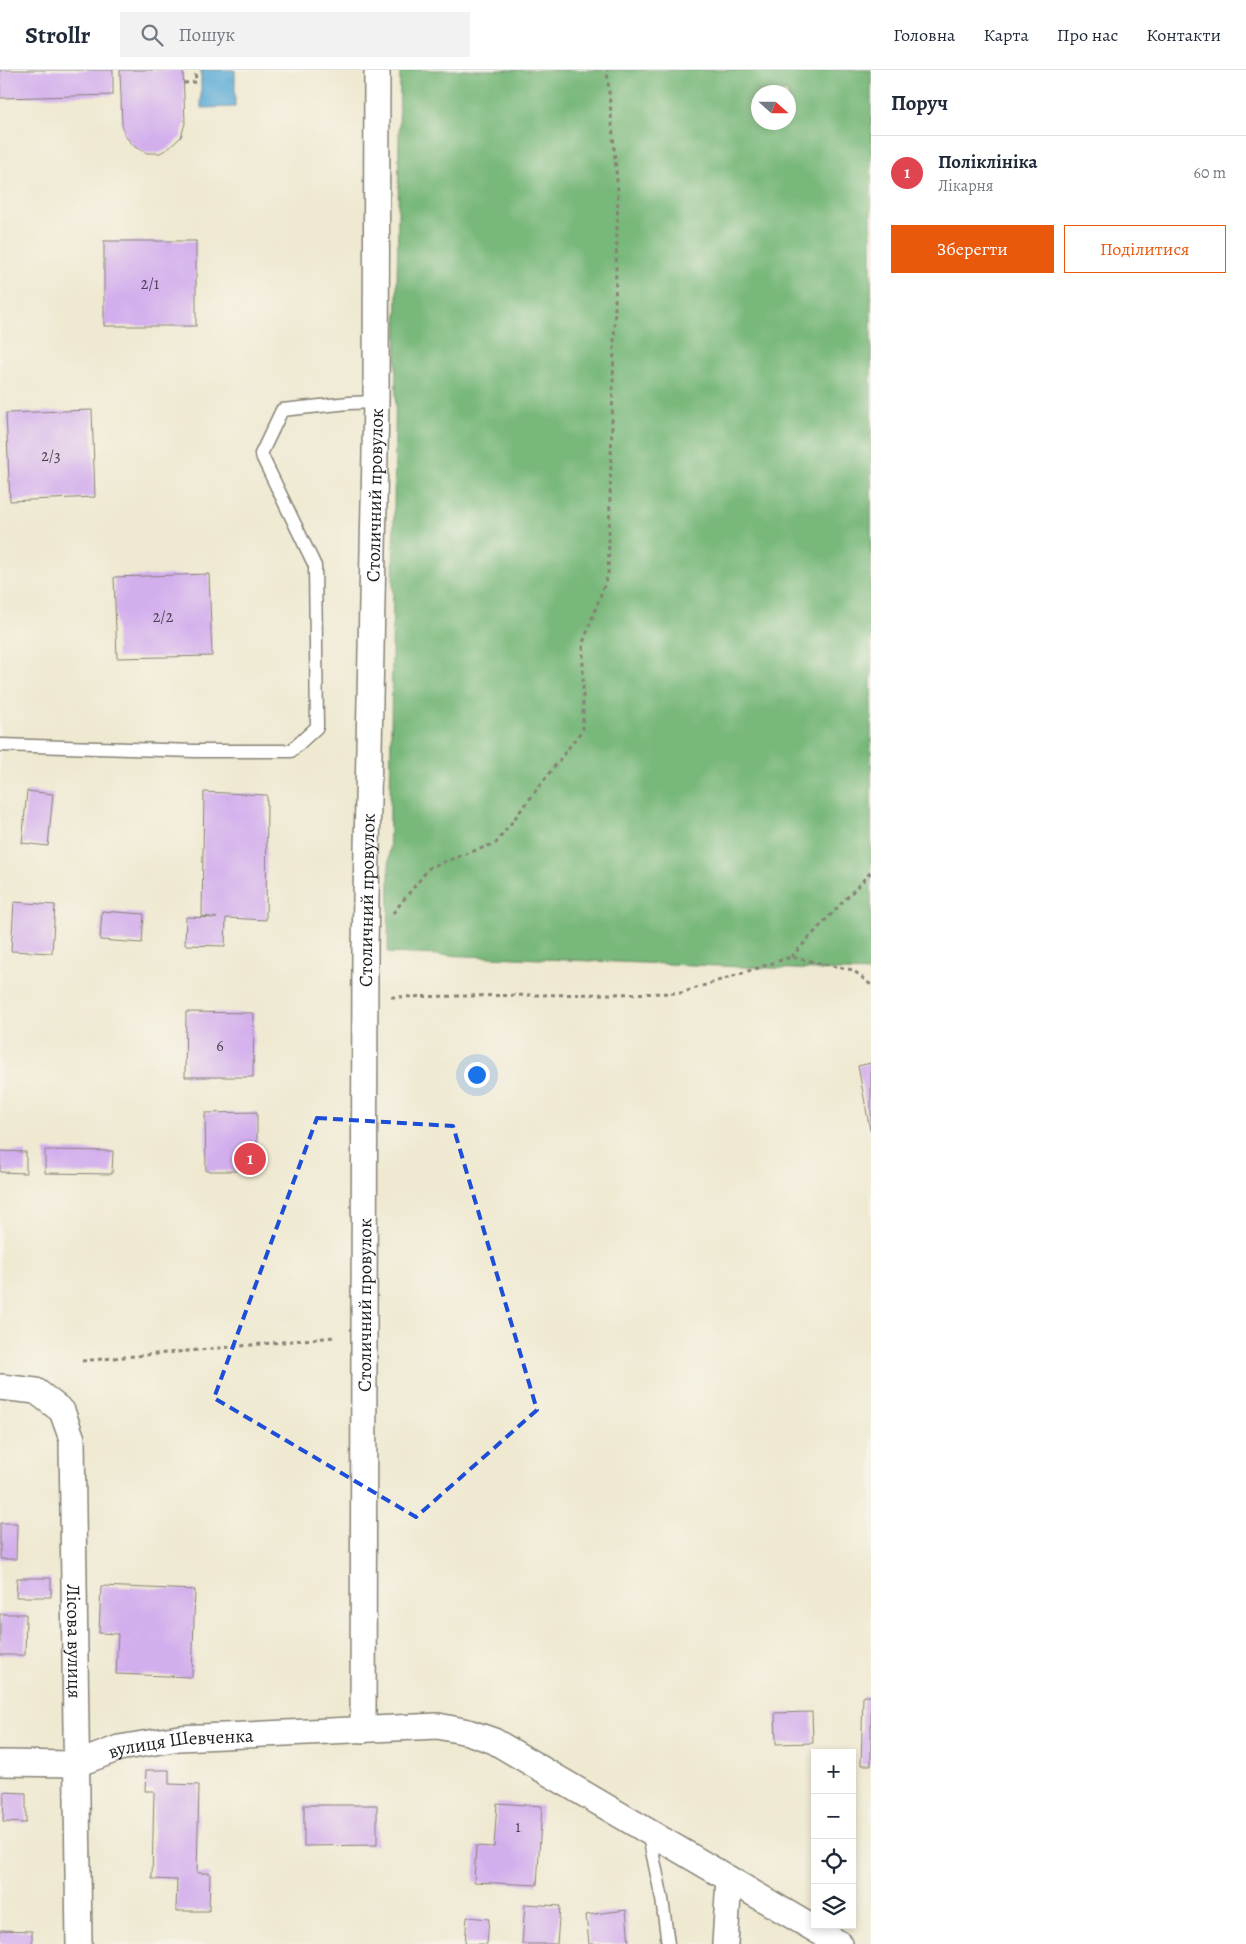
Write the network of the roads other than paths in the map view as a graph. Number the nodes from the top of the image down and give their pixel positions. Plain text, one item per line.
1 (378, 70) edge
2 (376, 402) junction
3 (0, 745) edge
4 (0, 1387) edge
5 (363, 1730) junction
6 (0, 1763) edge
7 (77, 1764) junction
8 (648, 1832) junction
9 (729, 1879) junction
10 (79, 1944) edge
11 (668, 1944) edge
12 (725, 1944) edge
13 (840, 1944) edge

1 - 2 street, Столичний провулок
2 - 3 lane
2 - 5 street, Столичний провулок
4 - 7 street, Лісова вулиця
5 - 7 street, вулиця Шевченка
5 - 8 street, вулиця Шевченка
6 - 7 street, вулиця Шевченка
7 - 10 street, Лісова вулиця
8 - 9 street, вулиця Шевченка
8 - 11 lane
9 - 12 street
9 - 13 street, вулиця Шевченка

